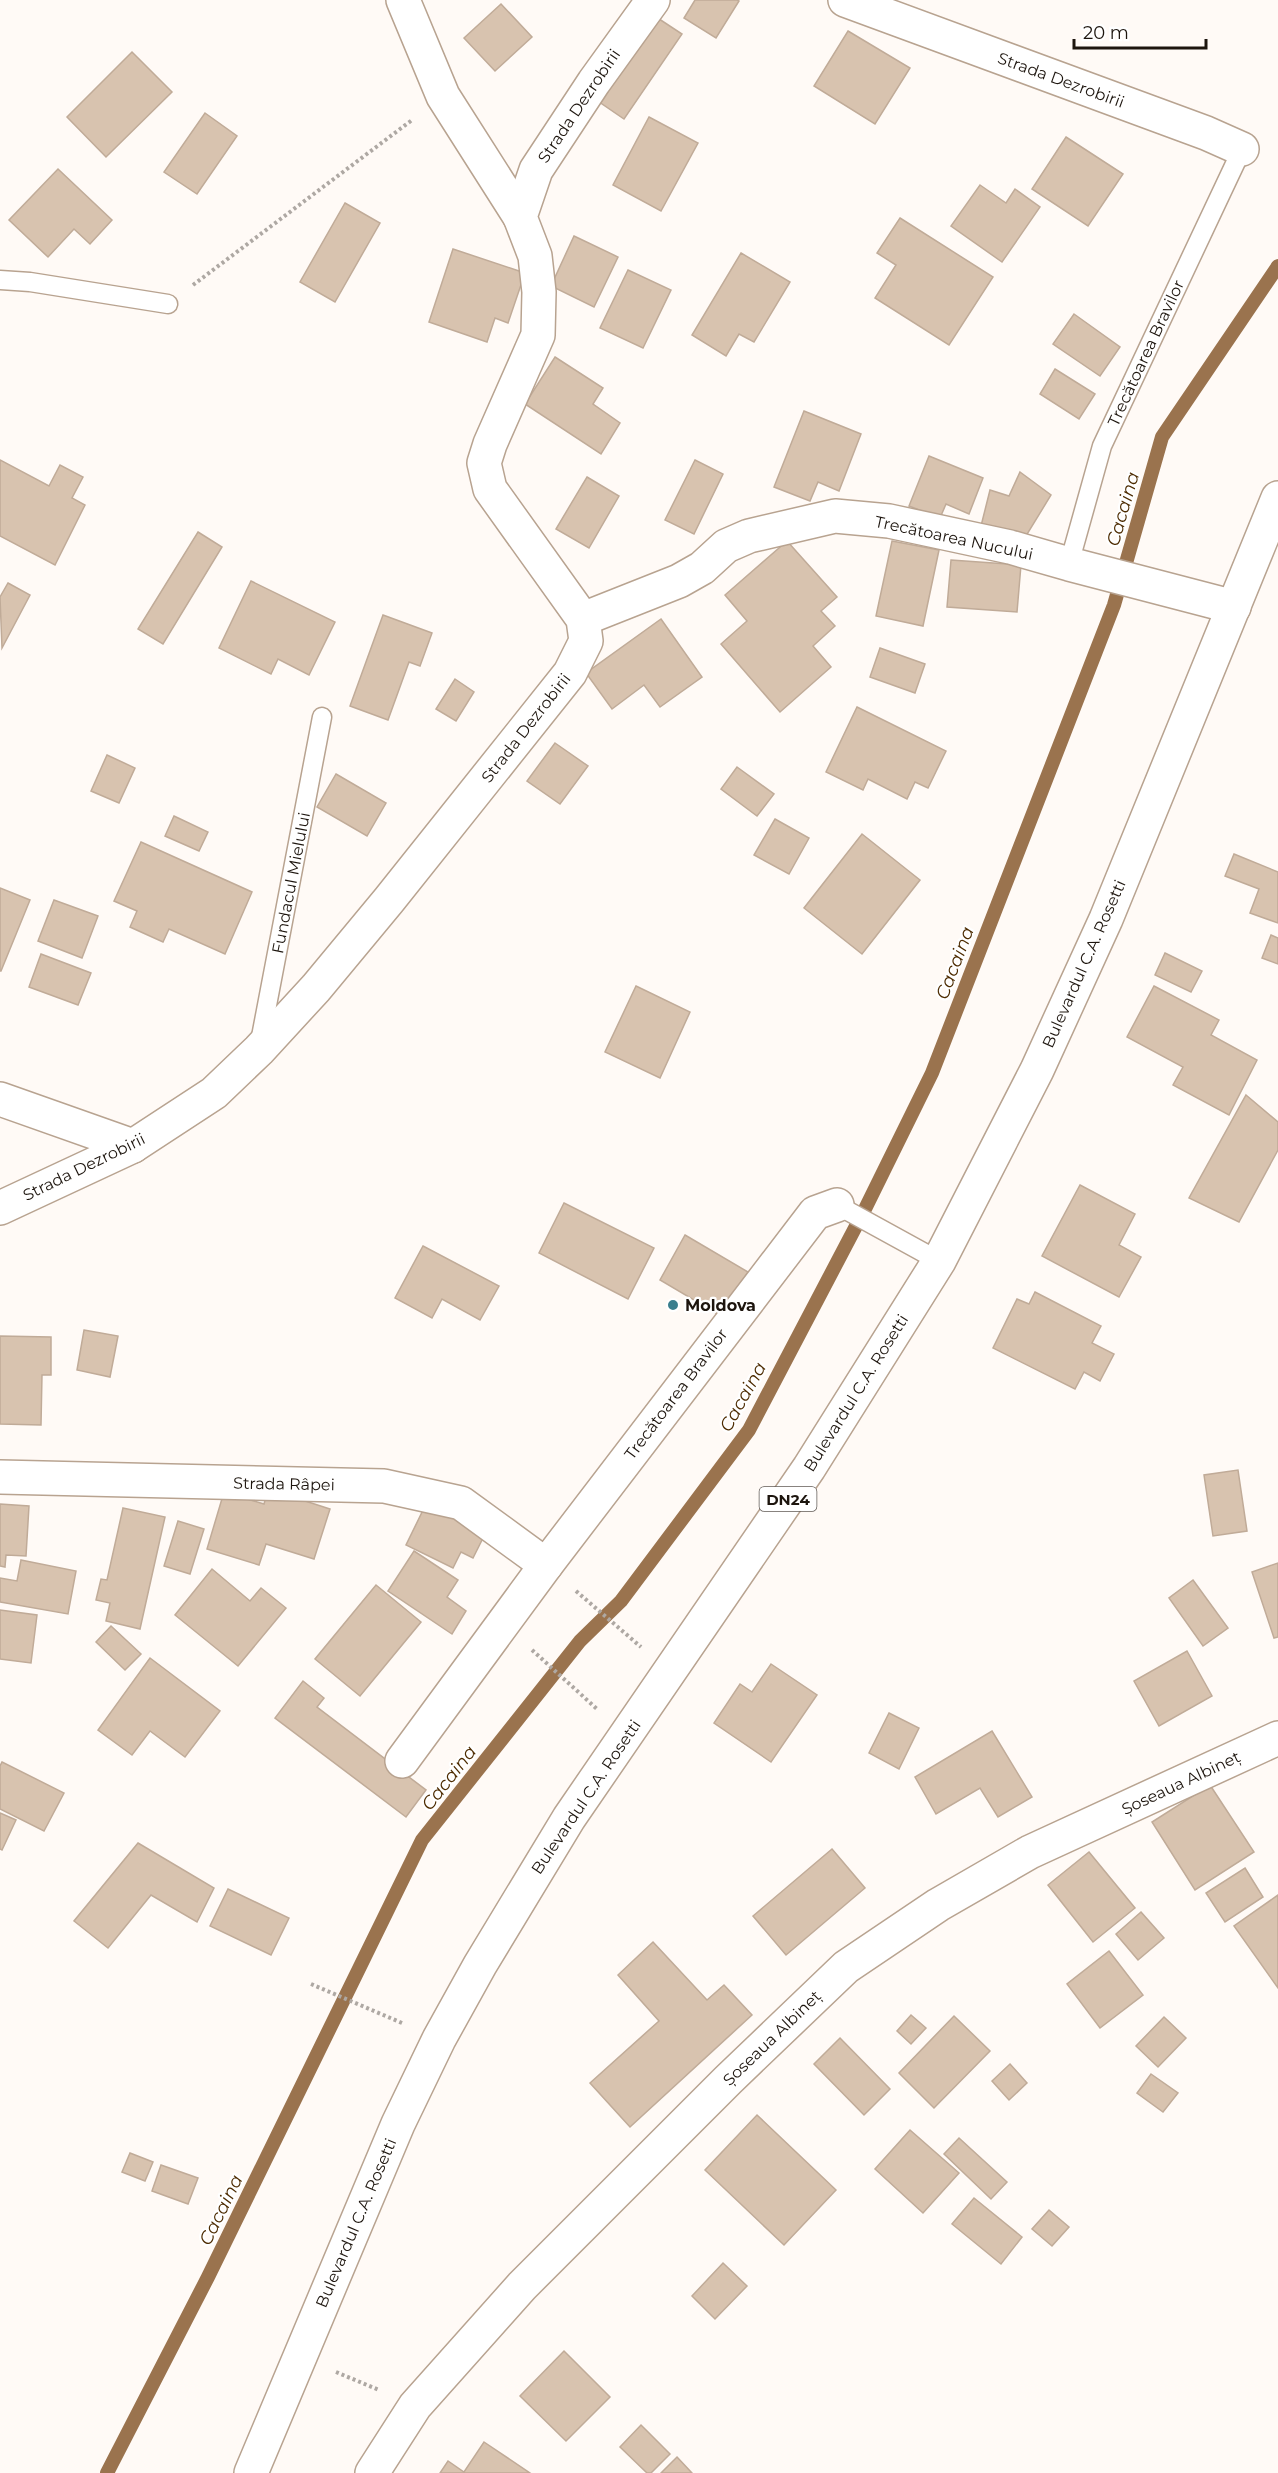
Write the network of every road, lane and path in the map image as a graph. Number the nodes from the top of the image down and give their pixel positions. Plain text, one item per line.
1 (403, 0) edge
2 (653, 0) edge
3 (845, 0) edge
4 (443, 96) junction
5 (1242, 148) joint
6 (520, 217) junction
7 (0, 280) edge
8 (168, 304) joint
9 (1278, 498) edge
10 (1083, 568) junction
11 (1234, 606) junction
12 (583, 619) junction
13 (322, 717) dead end
14 (259, 1050) junction
15 (0, 1100) edge
16 (133, 1146) junction
17 (837, 1205) joint
18 (0, 1208) edge
19 (939, 1262) junction
20 (0, 1477) edge
21 (546, 1565) junction
22 (502, 1623) junction
23 (670, 1672) junction
24 (626, 1736) junction
25 (1278, 1738) edge
26 (402, 1761) dead end
27 (311, 1984) dead end
28 (439, 2039) junction
29 (300, 2356) junction
30 (415, 2406) junction
31 (251, 2473) edge
32 (372, 2473) edge

1 - 4 street
2 - 6 street, Strada Dezrobirii
3 - 5 street, Strada Dezrobirii
4 - 6 street
4 - 8 path
5 - 10 lane, Trecătoarea Bravilor
6 - 12 street
7 - 8 lane
9 - 11 street, Bulevardul C.A. Rosetti / DN24
10 - 11 street, Trecătoarea Nucului
10 - 12 street, Trecătoarea Nucului
11 - 19 street, Bulevardul C.A. Rosetti / DN24
12 - 14 street, Strada Dezrobirii
13 - 14 lane, Fundacul Mielului
14 - 16 street, Strada Dezrobirii
15 - 16 street
16 - 18 street, Strada Dezrobirii
17 - 19 lane
17 - 21 street, Trecătoarea Bravilor
19 - 23 street, Bulevardul C.A. Rosetti / DN24
20 - 21 street, Strada Râpei
21 - 22 street, Trecătoarea Bravilor
21 - 23 path
22 - 24 path
22 - 26 street, Trecătoarea Bravilor
23 - 24 street, Bulevardul C.A. Rosetti / DN24
24 - 28 street, Bulevardul C.A. Rosetti / DN24
25 - 30 street, Șoseaua Albineț
27 - 28 path
28 - 29 street, Bulevardul C.A. Rosetti / DN24
29 - 30 path
29 - 31 street, Bulevardul C.A. Rosetti / DN24
30 - 32 street, Șoseaua Albineț

